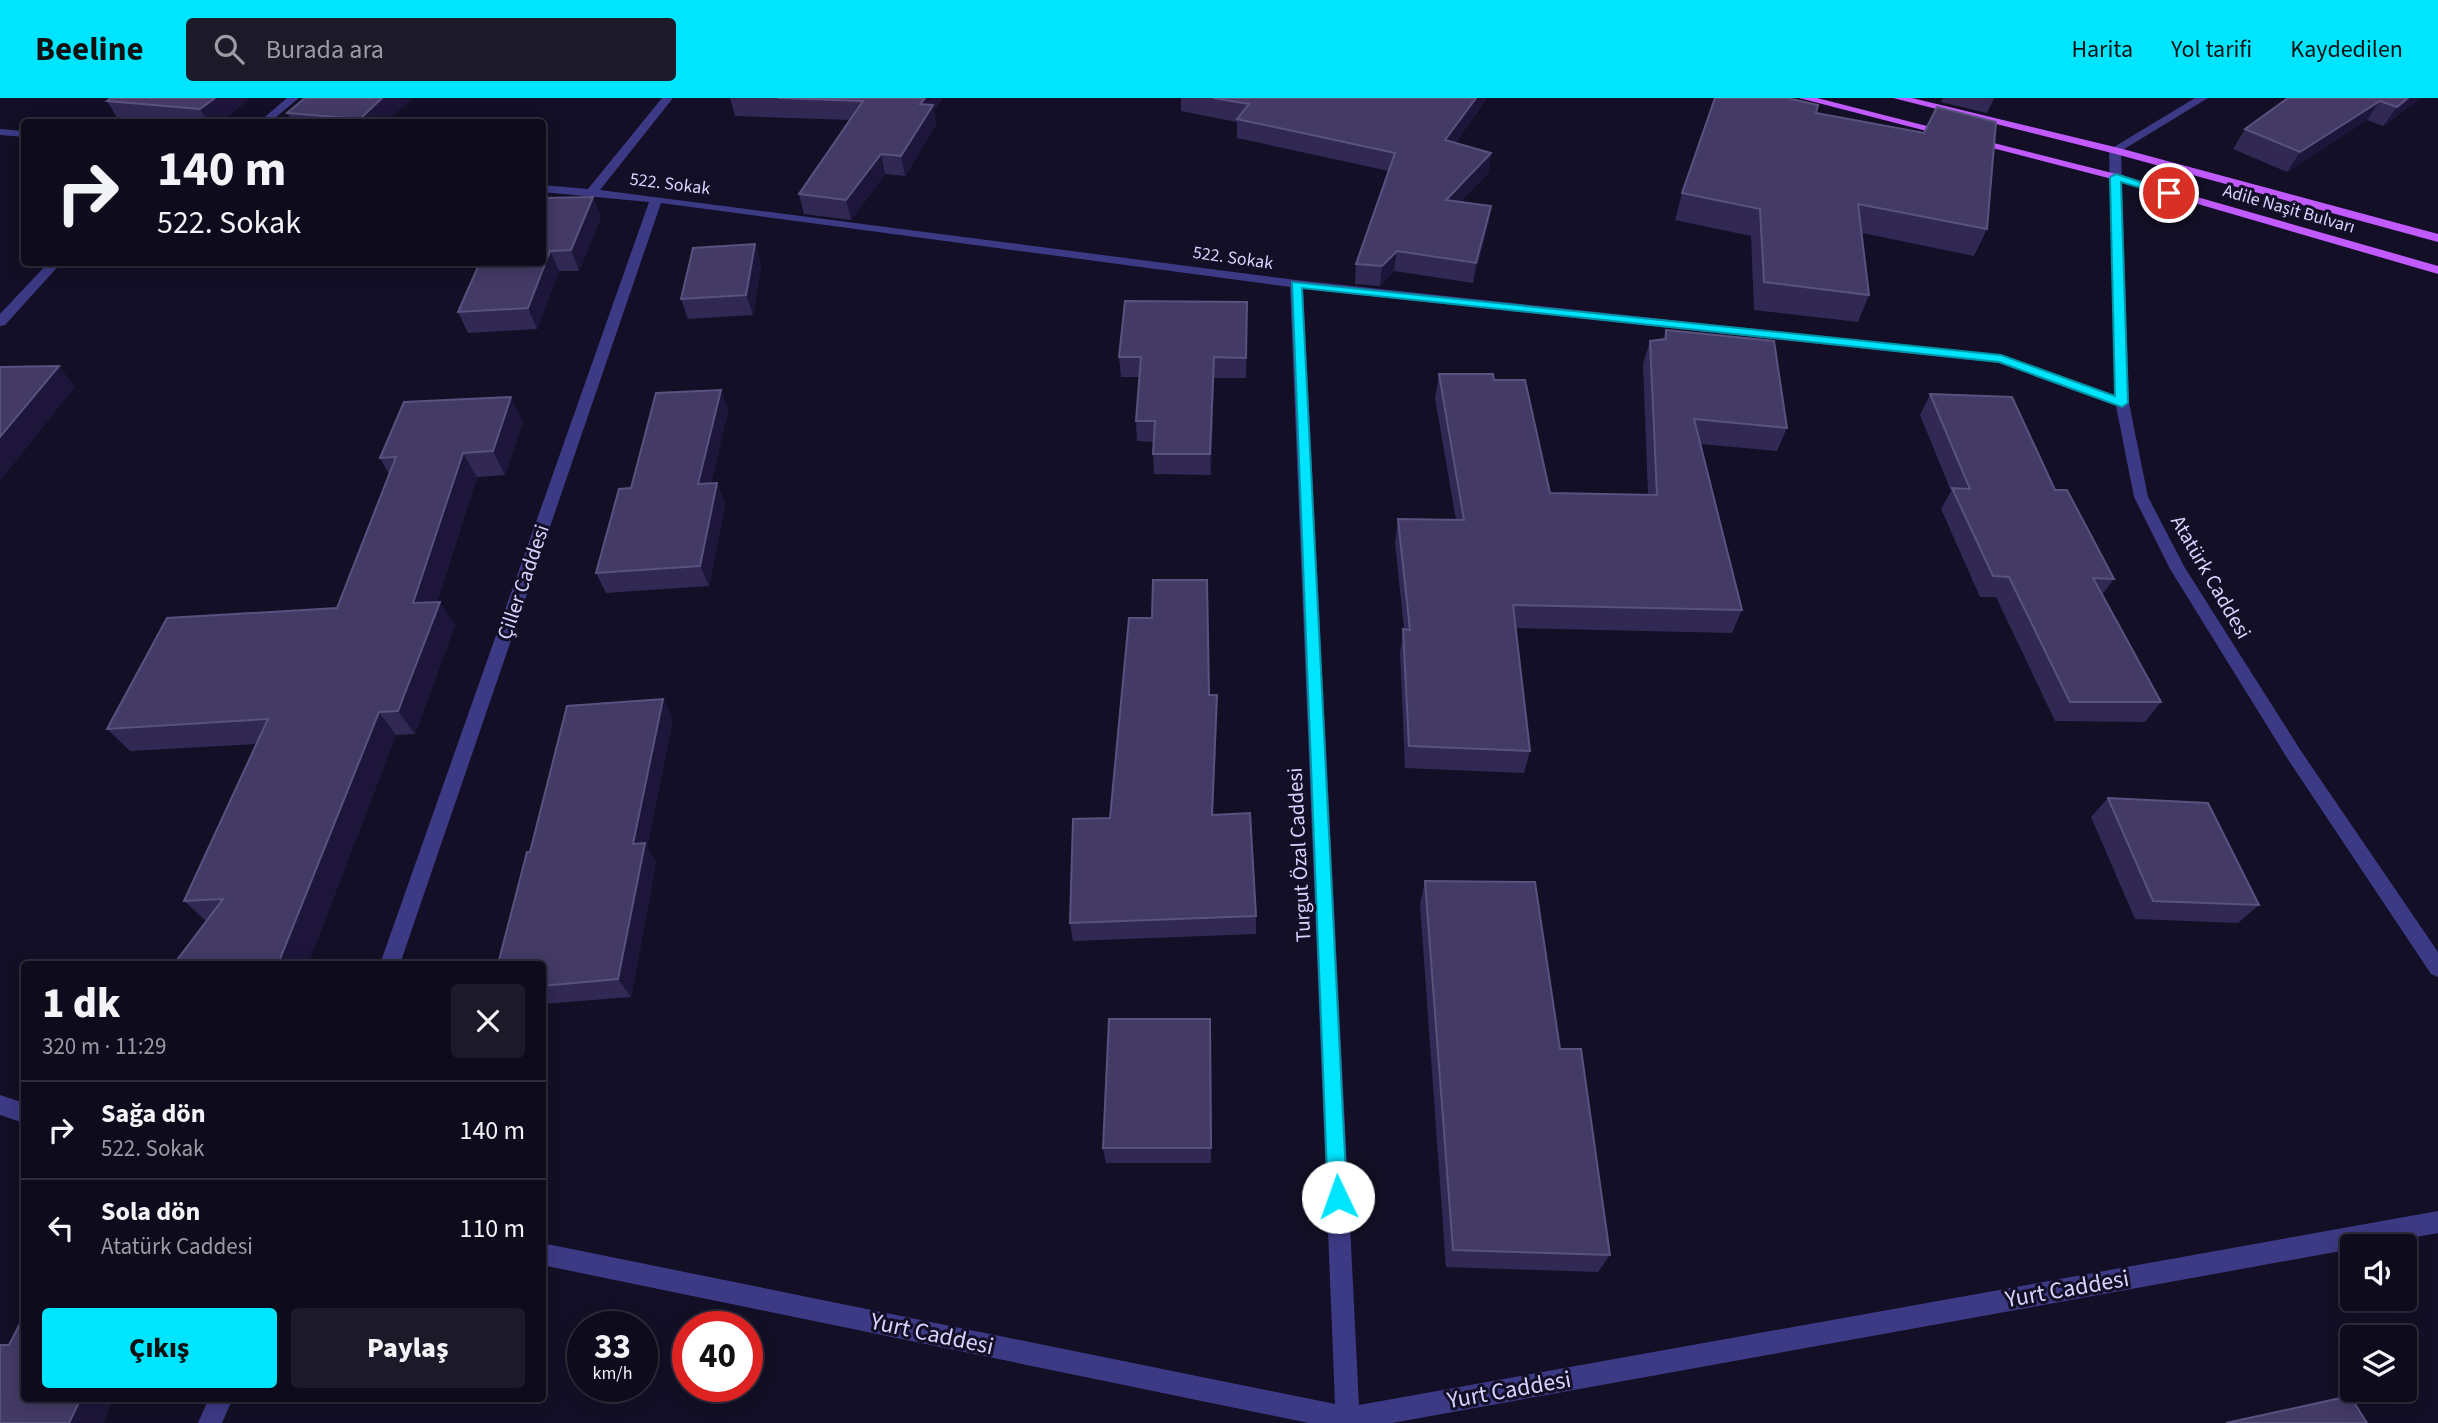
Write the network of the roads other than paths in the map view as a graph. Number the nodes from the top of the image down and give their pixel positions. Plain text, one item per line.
1 (294, 98) edge
2 (668, 98) edge
3 (1804, 98) edge
4 (1898, 98) edge
5 (2203, 98) edge
6 (268, 119) edge
7 (0, 132) edge
8 (21, 134) edge
9 (2115, 150) junction
10 (2116, 177) junction
11 (546, 188) edge
12 (591, 193) junction
13 (656, 200) junction
14 (2438, 238) edge
15 (52, 266) edge
16 (2438, 270) edge
17 (1296, 284) junction
18 (0, 322) edge
19 (2122, 403) junction
20 (391, 961) edge
21 (2438, 968) edge
22 (0, 1105) edge
23 (21, 1112) edge
24 (2438, 1222) edge
25 (546, 1255) edge
26 (219, 1402) edge
27 (1348, 1421) edge
28 (210, 1423) edge

1 - 6 street
2 - 12 street
3 - 10 main road, Adile Naşit Bulvarı
4 - 9 main road, Adile Naşit Bulvarı
5 - 9 street
7 - 8 street
9 - 10 street, Atatürk Caddesi
9 - 14 main road, Adile Naşit Bulvarı
10 - 16 main road, Adile Naşit Bulvarı
10 - 19 street, Atatürk Caddesi
11 - 12 street, 522. Sokak
12 - 13 street, 522. Sokak
13 - 17 street, 522. Sokak
13 - 20 street, Çiller Caddesi
15 - 18 street
17 - 19 street, 522. Sokak
17 - 27 street, Turgut Özal Caddesi
19 - 21 street, Atatürk Caddesi
22 - 23 street
24 - 27 street, Yurt Caddesi
25 - 27 street, Yurt Caddesi
26 - 28 street

